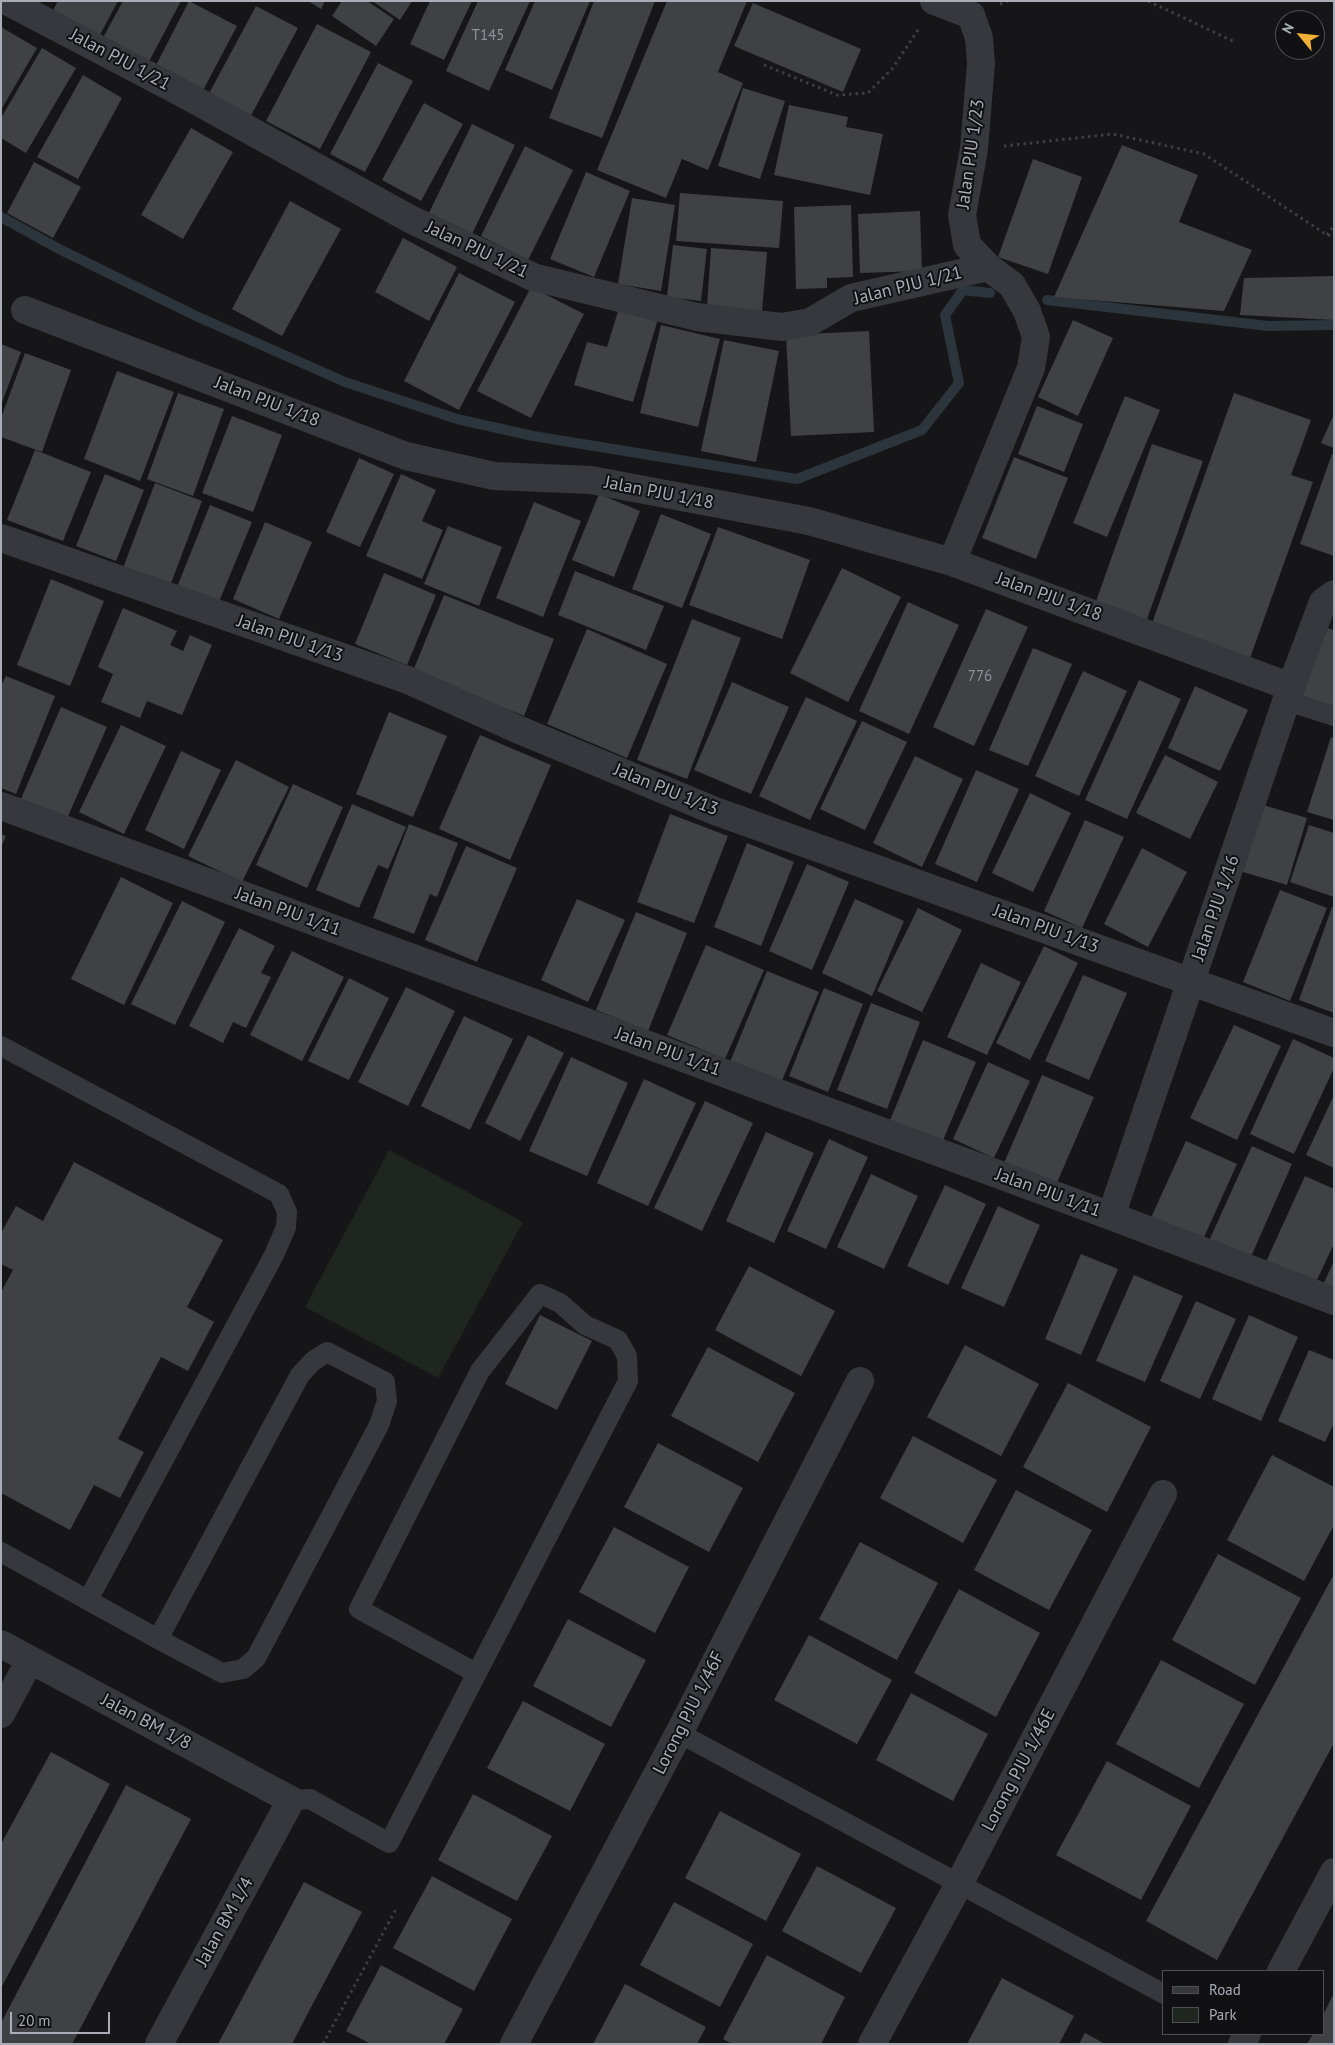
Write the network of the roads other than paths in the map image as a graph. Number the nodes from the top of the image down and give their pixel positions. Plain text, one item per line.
1 (7, 1) edge
2 (934, 1) edge
3 (988, 267) junction
4 (25, 310) dead end
5 (1, 538) edge
6 (952, 562) junction
7 (1329, 598) edge
8 (1289, 694) junction
9 (1334, 716) edge
10 (1, 806) edge
11 (1191, 980) junction
12 (1334, 1033) edge
13 (1, 1046) edge
14 (1112, 1216) junction
15 (1334, 1301) edge
16 (860, 1381) dead end
17 (1163, 1494) dead end
18 (1, 1552) edge
19 (88, 1600) junction
20 (158, 1638) junction
21 (1, 1644) edge
22 (30, 1660) junction
23 (476, 1673) junction
24 (1, 1714) edge
25 (679, 1733) junction
26 (292, 1800) junction
27 (1334, 1872) edge
28 (959, 1884) junction
29 (1282, 1970) edge
30 (1162, 1993) edge
31 (159, 2044) edge
32 (514, 2044) edge
33 (872, 2044) edge

1 - 3 street, Jalan PJU 1/21
2 - 3 street, Jalan PJU 1/23
3 - 6 street, Jalan PJU 1/23
4 - 6 street, Jalan PJU 1/18
5 - 11 street, Jalan PJU 1/13
6 - 8 street, Jalan PJU 1/18
7 - 8 street, Jalan PJU 1/16
8 - 9 lane
8 - 11 street, Jalan PJU 1/16
10 - 14 street, Jalan PJU 1/11
11 - 12 street, Jalan PJU 1/13
11 - 14 street, Jalan PJU 1/16
13 - 19 lane
14 - 15 street, Jalan PJU 1/11
16 - 25 street, Lorong PJU 1/46F
17 - 28 street, Lorong PJU 1/46E
18 - 19 lane
19 - 20 lane
20 - 20 lane
21 - 22 street, Jalan BM 1/8
22 - 24 street
22 - 26 street, Jalan BM 1/8
23 - 23 lane
23 - 26 lane
25 - 28 lane
25 - 32 street, Lorong PJU 1/46F
26 - 31 street, Jalan BM 1/4
27 - 29 street
28 - 30 lane
28 - 33 street, Lorong PJU 1/46E

